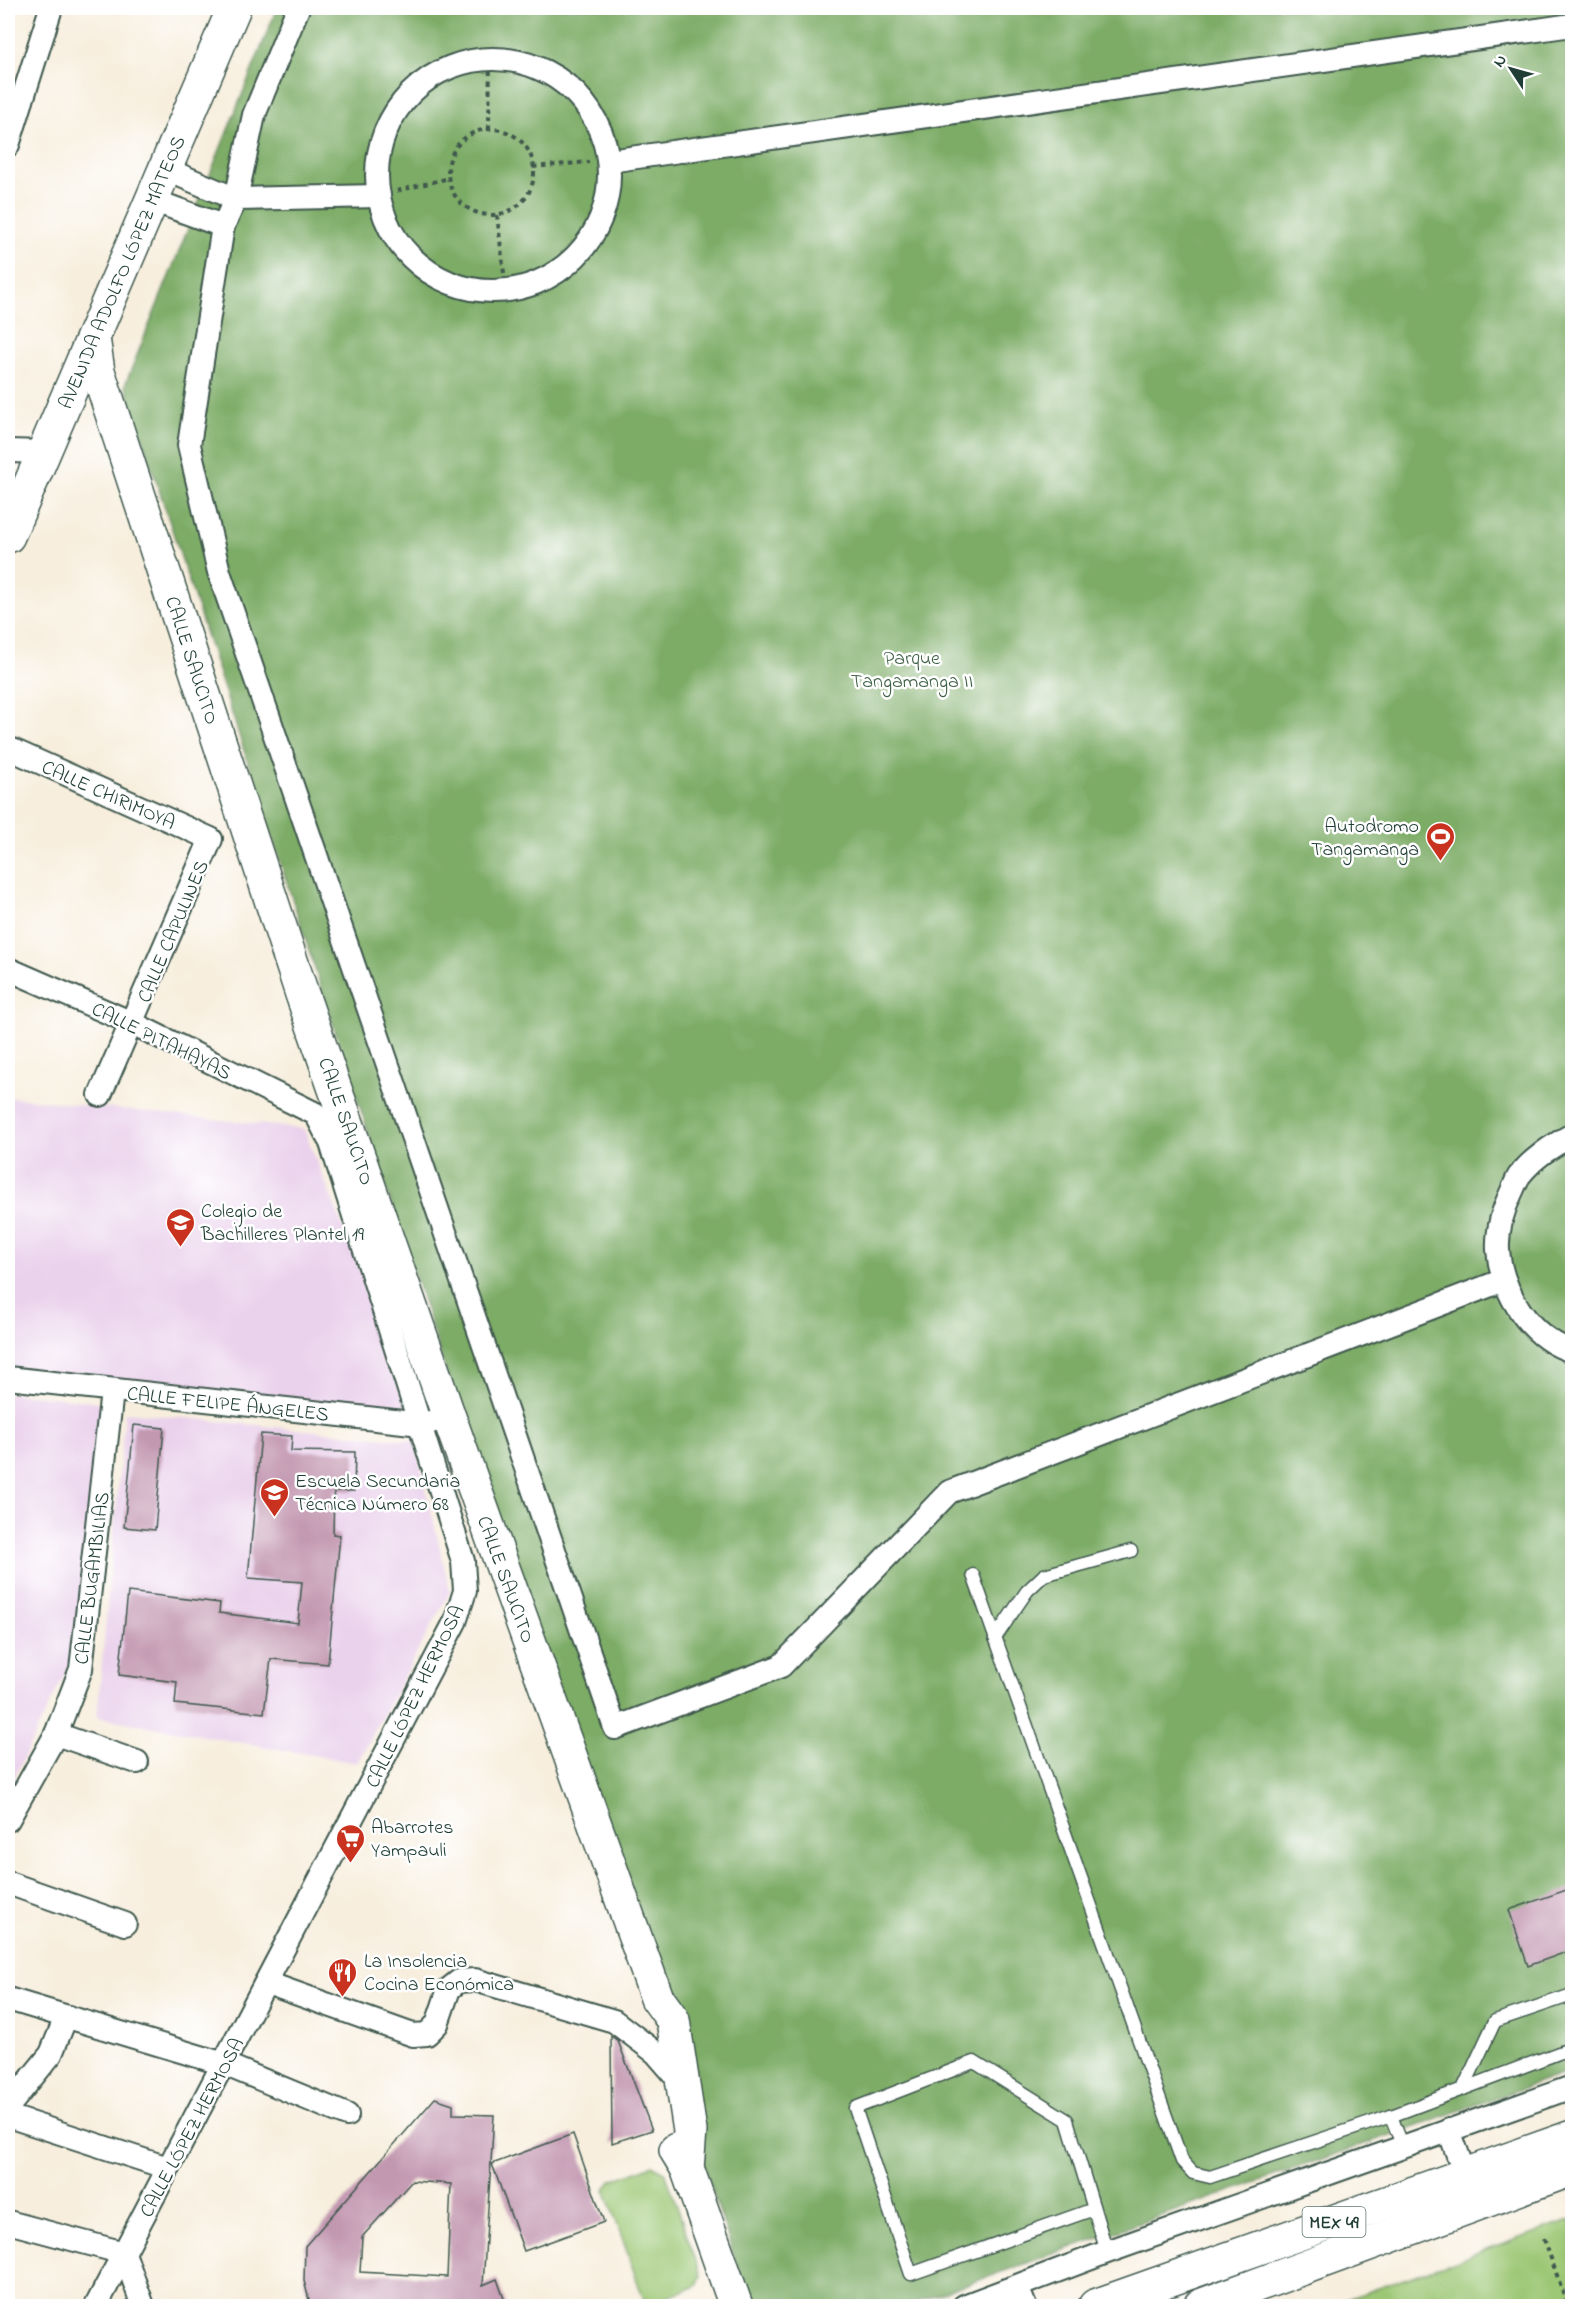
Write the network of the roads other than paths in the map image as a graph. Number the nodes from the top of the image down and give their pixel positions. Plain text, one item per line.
1 (51, 8) edge
2 (234, 8) edge
3 (298, 8) edge
4 (1572, 25) edge
5 (8, 145) edge
6 (609, 161) junction
7 (165, 169) junction
8 (379, 196) junction
9 (152, 200) junction
10 (236, 200) junction
11 (223, 226) junction
12 (93, 338) junction
13 (62, 412) junction
14 (112, 412) junction
15 (8, 451) edge
16 (45, 452) junction
17 (8, 536) edge
18 (8, 748) edge
19 (212, 839) joint
20 (8, 969) edge
21 (132, 1023) junction
22 (100, 1095) dead end
23 (316, 1114) joint
24 (1572, 1135) edge
25 (1504, 1280) junction
26 (1572, 1351) edge
27 (8, 1378) edge
28 (112, 1391) junction
29 (435, 1421) junction
30 (1131, 1551) dead end
31 (973, 1575) dead end
32 (995, 1638) junction
33 (56, 1734) junction
34 (137, 1762) dead end
35 (8, 1820) edge
36 (8, 1883) edge
37 (125, 1924) dead end
38 (267, 1983) junction
39 (1572, 1995) edge
40 (657, 1998) junction
41 (8, 1999) edge
42 (66, 2017) junction
43 (1572, 2048) edge
44 (656, 2053) junction
45 (224, 2064) junction
46 (682, 2083) junction
47 (16, 2084) edge
48 (1572, 2087) edge
49 (1463, 2089) junction
50 (8, 2107) edge
51 (347, 2115) dead end
52 (8, 2116) edge
53 (1391, 2116) junction
54 (1449, 2130) junction
55 (1572, 2137) edge
56 (1403, 2147) junction
57 (168, 2168) junction
58 (687, 2168) junction
59 (1572, 2169) edge
60 (1465, 2175) junction
61 (1094, 2209) junction
62 (8, 2222) edge
63 (1107, 2252) junction
64 (124, 2253) junction
65 (1021, 2297) edge
66 (96, 2307) edge
67 (143, 2307) edge
68 (736, 2307) edge
69 (964, 2307) edge
70 (1095, 2307) edge
71 (1200, 2307) edge

1 - 5 street
2 - 7 street, AVENIDA ADOLFO LÓPEZ MATEOS
3 - 10 street
4 - 6 street
6 - 8 street
6 - 8 street
7 - 9 street, AVENIDA ADOLFO LÓPEZ MATEOS
7 - 10 street
8 - 10 street
9 - 11 street
9 - 12 street, AVENIDA ADOLFO LÓPEZ MATEOS
10 - 11 street
11 - 25 street
12 - 13 street, AVENIDA ADOLFO LÓPEZ MATEOS
12 - 14 street, CALLE SAUCITO
13 - 14 street
13 - 16 street, AVENIDA ADOLFO LÓPEZ MATEOS
14 - 29 street, CALLE SAUCITO
15 - 16 street
16 - 17 street, AVENIDA ADOLFO LÓPEZ MATEOS
18 - 19 street, CALLE CHIRIMOYA
19 - 21 street, CALLE CAPULINES
20 - 21 street, CALLE PITAHAYAS
21 - 22 street, CALLE CAPULINES
21 - 23 street, CALLE PITAHAYAS
23 - 29 street, CALLE LÓPEZ HERMOSA
24 - 25 street
25 - 26 street
27 - 28 street, CALLE FELIPE ÁNGELES
28 - 29 street, CALLE FELIPE ÁNGELES
28 - 33 street, CALLE BUGAMBILIAS
29 - 38 street, CALLE LÓPEZ HERMOSA
29 - 40 street, CALLE SAUCITO
30 - 32 lane
31 - 32 lane
32 - 53 lane
33 - 34 street
33 - 35 street, CALLE BUGAMBILIAS
36 - 37 street
38 - 44 street
38 - 45 street, CALLE LÓPEZ HERMOSA
39 - 49 lane
40 - 44 street, CALLE SAUCITO
40 - 46 street, CALLE SAUCITO
41 - 42 street
42 - 45 street
42 - 47 street
43 - 49 lane
44 - 46 street
44 - 58 street, CALLE SAUCITO
45 - 51 street
45 - 57 street, CALLE LÓPEZ HERMOSA
46 - 58 street, CALLE SAUCITO
47 - 50 street
48 - 54 street
49 - 53 lane
52 - 57 street
53 - 56 lane
54 - 56 street
54 - 60 street
55 - 60 street, MEX 49
56 - 63 street
57 - 64 street, CALLE LÓPEZ HERMOSA
58 - 68 street, CALLE SAUCITO
59 - 71 street, MEX 49
60 - 70 street, MEX 49
61 - 61 lane
61 - 63 lane
62 - 64 street
63 - 65 street
64 - 66 street, CALLE LÓPEZ HERMOSA
64 - 67 street
65 - 69 street

